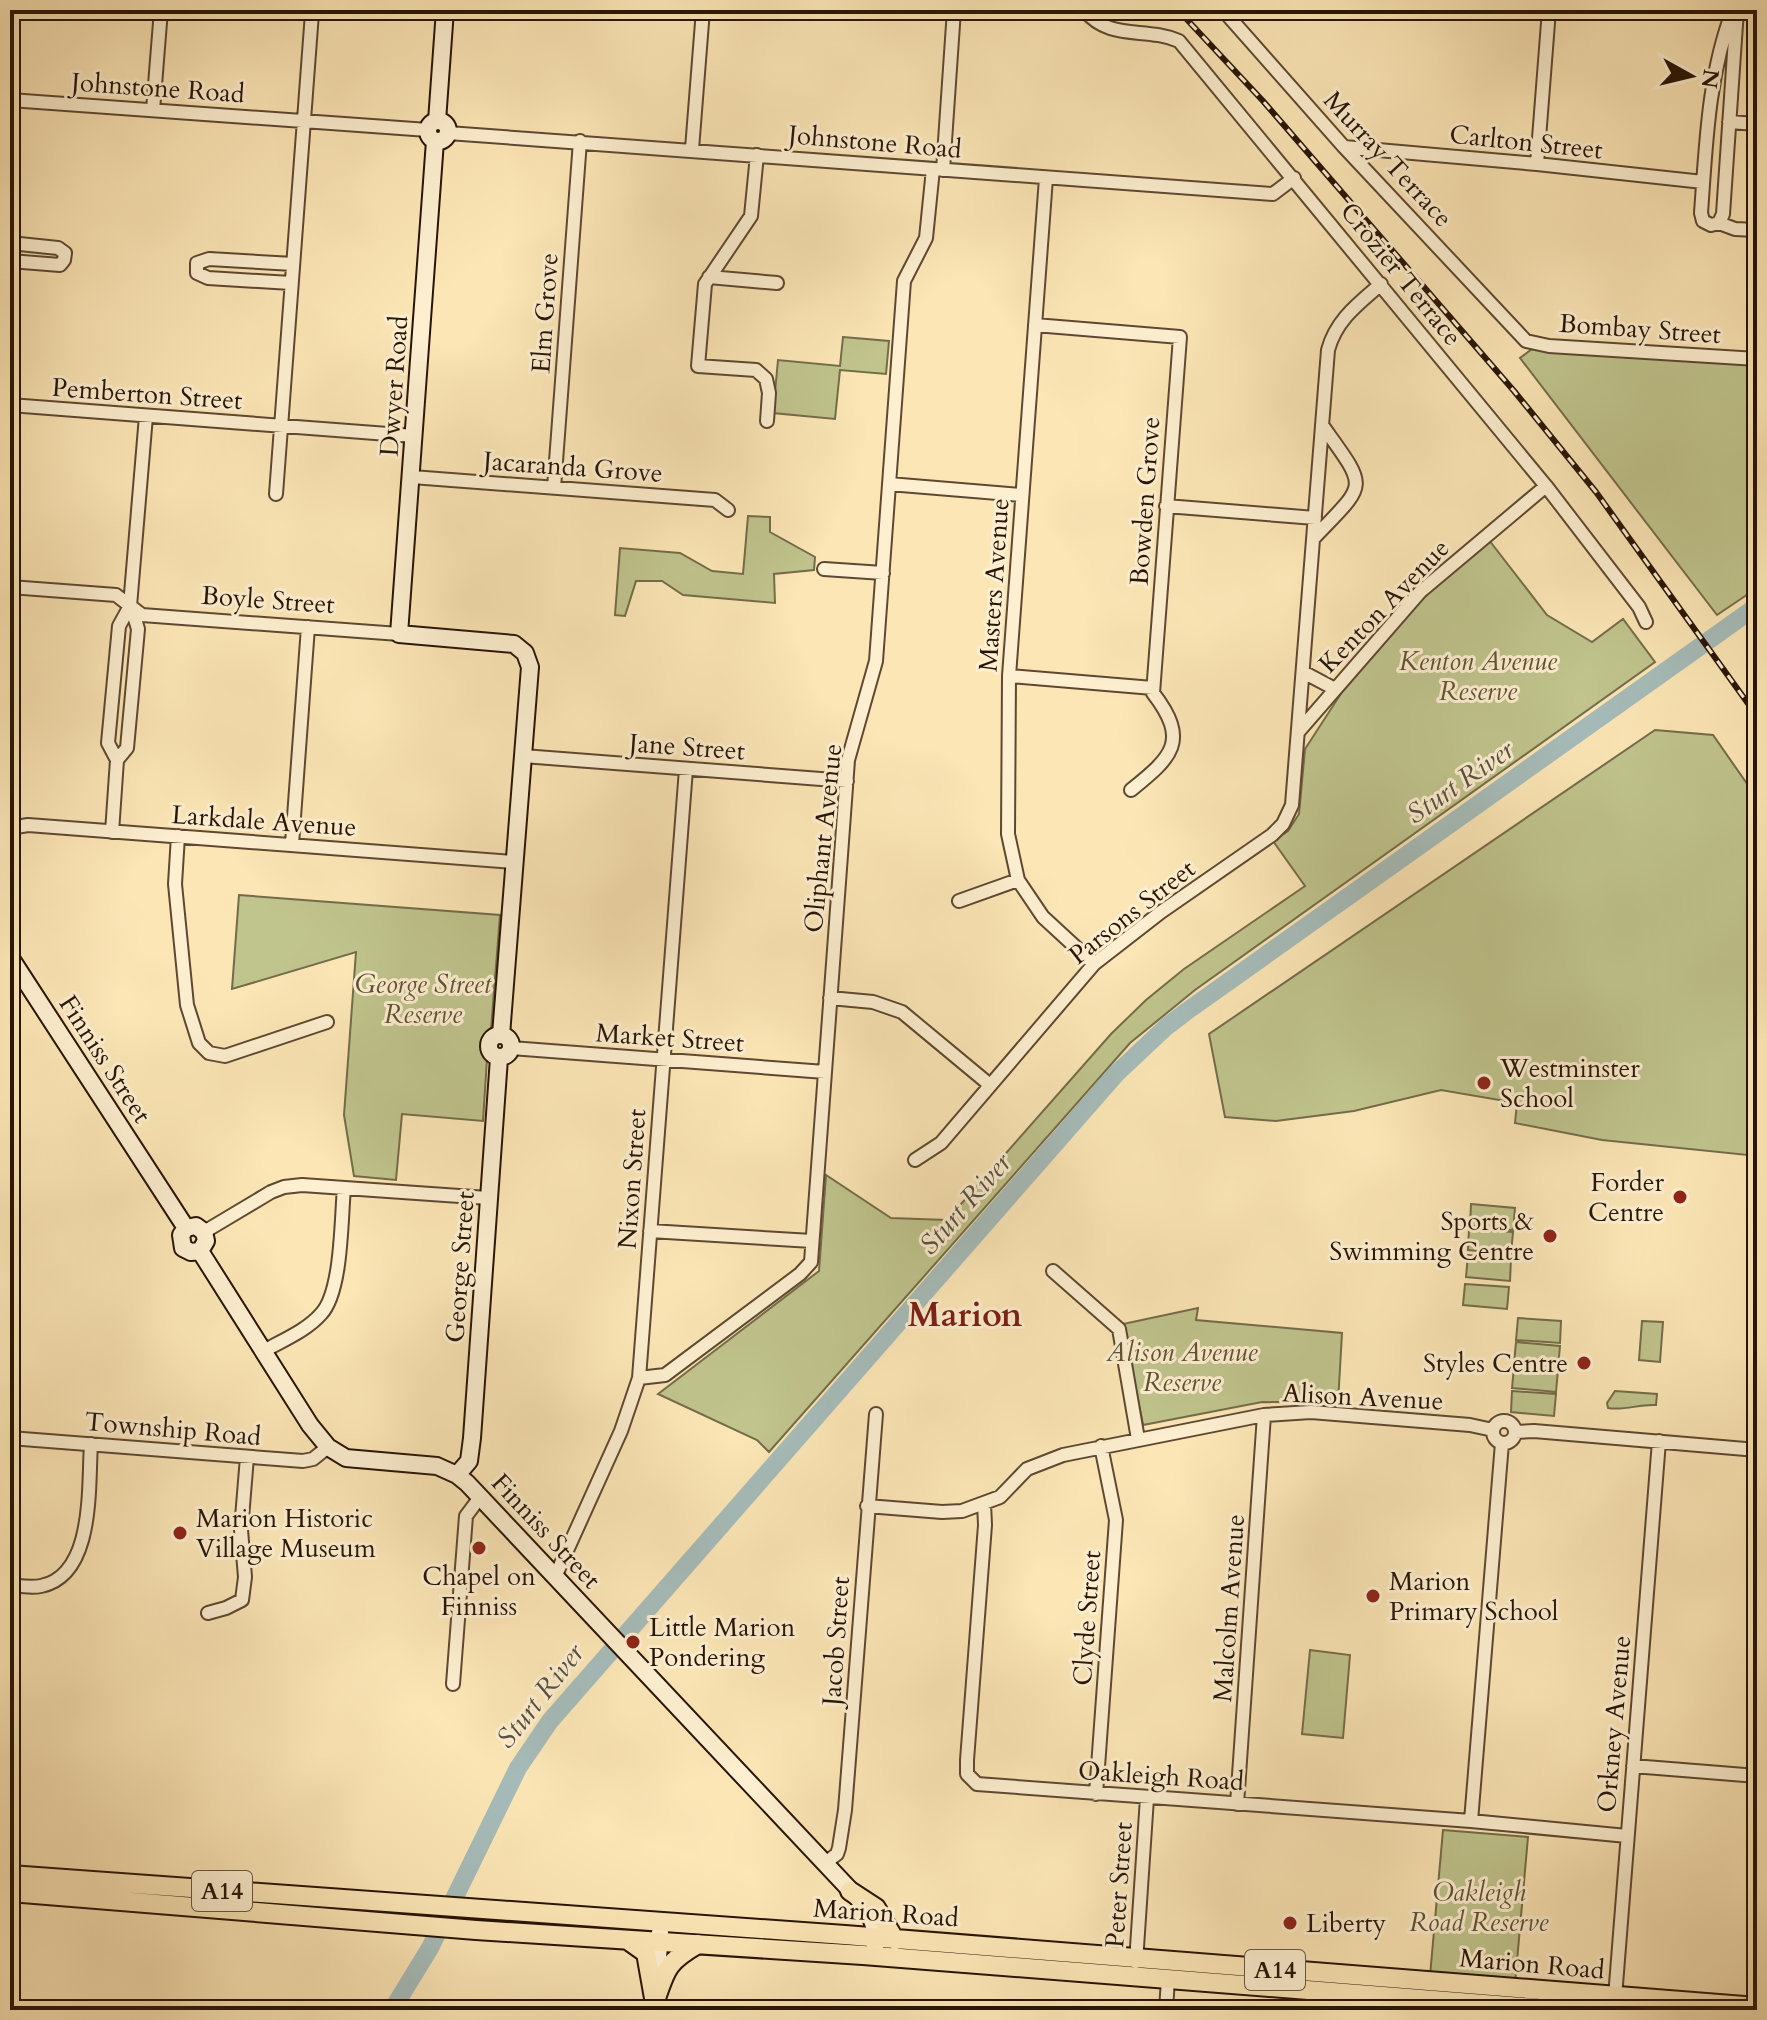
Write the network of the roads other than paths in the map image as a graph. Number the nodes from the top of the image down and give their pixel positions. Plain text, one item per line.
1 (161, 10) edge
2 (445, 10) edge
3 (703, 10) edge
4 (922, 10) edge
5 (1084, 10) edge
6 (1223, 10) edge
7 (1549, 10) edge
8 (1735, 10) edge
9 (954, 11) edge
10 (312, 13) dead end
11 (10, 100) edge
12 (153, 110) junction
13 (303, 121) junction
14 (1729, 122) junction
15 (1757, 124) edge
16 (437, 131) junction
17 (580, 141) junction
18 (1344, 147) junction
19 (692, 149) junction
20 (757, 155) junction
21 (1537, 164) junction
22 (938, 169) junction
23 (1046, 178) junction
24 (1294, 178) junction
25 (1703, 182) junction
26 (1719, 223) junction
27 (1757, 230) edge
28 (10, 243) edge
29 (10, 261) edge
30 (293, 264) junction
31 (709, 277) junction
32 (291, 283) junction
33 (777, 283) dead end
34 (1381, 284) junction
35 (1035, 325) junction
36 (1521, 338) joint
37 (1757, 359) edge
38 (10, 405) edge
39 (146, 416) junction
40 (767, 421) dead end
41 (1322, 425) junction
42 (281, 426) junction
43 (414, 436) junction
44 (412, 477) junction
45 (889, 484) junction
46 (1546, 486) junction
47 (554, 488) junction
48 (276, 494) dead end
49 (1022, 495) junction
50 (1166, 506) junction
51 (728, 510) dead end
52 (1315, 518) junction
53 (1313, 539) junction
54 (824, 569) dead end
55 (883, 573) junction
56 (10, 587) edge
57 (130, 606) junction
58 (1646, 622) dead end
59 (308, 627) junction
60 (399, 634) junction
61 (525, 653) joint
62 (1303, 672) junction
63 (1009, 676) junction
64 (1153, 688) junction
65 (1335, 689) junction
66 (1298, 732) junction
67 (523, 756) junction
68 (117, 760) junction
69 (686, 769) junction
70 (847, 781) junction
71 (1131, 790) dead end
72 (10, 828) edge
73 (112, 832) junction
74 (178, 836) junction
75 (292, 844) junction
76 (514, 862) junction
77 (1018, 880) junction
78 (959, 901) dead end
79 (10, 957) edge
80 (1094, 964) junction
81 (830, 998) junction
82 (327, 1022) dead end
83 (504, 1047) junction
84 (664, 1059) junction
85 (825, 1072) junction
86 (990, 1085) junction
87 (915, 1160) dead end
88 (344, 1188) junction
89 (488, 1198) junction
90 (186, 1228) junction
91 (650, 1231) junction
92 (204, 1232) junction
93 (812, 1241) junction
94 (200, 1251) junction
95 (1053, 1271) dead end
96 (264, 1351) junction
97 (639, 1378) junction
98 (876, 1414) dead end
99 (1264, 1415) junction
100 (1493, 1430) junction
101 (1515, 1432) junction
102 (10, 1438) edge
103 (1138, 1439) junction
104 (1659, 1441) junction
105 (1502, 1443) junction
106 (91, 1444) junction
107 (1101, 1446) junction
108 (328, 1447) junction
109 (1757, 1450) edge
110 (247, 1457) junction
111 (457, 1475) junction
112 (481, 1496) junction
113 (984, 1503) junction
114 (867, 1506) junction
115 (555, 1577) junction
116 (10, 1585) edge
117 (208, 1613) dead end
118 (453, 1684) dead end
119 (1633, 1766) junction
120 (1757, 1776) edge
121 (1096, 1794) junction
122 (1147, 1798) junction
123 (1237, 1804) junction
124 (1471, 1821) junction
125 (1627, 1836) junction
126 (824, 1864) junction
127 (10, 1875) edge
128 (850, 1891) junction
129 (10, 1892) edge
130 (660, 1933) junction
131 (895, 1940) junction
132 (628, 1941) junction
133 (698, 1944) junction
134 (869, 1946) junction
135 (1135, 1968) junction
136 (1168, 1979) junction
137 (1456, 2001) edge
138 (1426, 2004) edge
139 (1614, 2004) edge
140 (654, 2007) edge
141 (1724, 2007) edge
142 (1757, 2007) edge
143 (1166, 2010) edge
144 (1561, 2010) edge

1 - 12 street
2 - 16 street, Dwyer Road
3 - 19 street
4 - 9 street
5 - 24 street, Crozier Terrace
6 - 18 street, Murray Terrace
7 - 21 street
8 - 14 street
8 - 25 street
9 - 22 street, Oliphant Avenue
10 - 13 street
11 - 12 street, Johnstone Road
12 - 13 street, Johnstone Road
13 - 16 street, Johnstone Road
13 - 30 street
14 - 15 street
14 - 26 street
16 - 17 street, Johnstone Road
16 - 43 street, Dwyer Road
17 - 19 street, Johnstone Road
17 - 47 street, Elm Grove
18 - 21 street, Carlton Street
18 - 36 street, Murray Terrace
19 - 20 street, Johnstone Road
20 - 22 street, Johnstone Road
20 - 31 street
21 - 25 street, Carlton Street
22 - 23 street, Johnstone Road
22 - 45 street, Oliphant Avenue
23 - 24 street, Johnstone Road
23 - 35 street, Masters Avenue
24 - 34 street, Crozier Terrace
25 - 26 street
26 - 27 street
28 - 29 street
30 - 32 street
30 - 32 street
31 - 33 street
31 - 40 street
32 - 42 street
34 - 41 street, Parsons Street
34 - 46 street, Crozier Terrace
35 - 49 street, Masters Avenue
35 - 50 street, Bowden Grove
36 - 37 street, Bombay Street
38 - 39 street, Pemberton Street
39 - 42 street, Pemberton Street
39 - 57 street
41 - 52 street, Parsons Street
41 - 53 street
42 - 43 street, Pemberton Street
42 - 48 street
43 - 44 street, Dwyer Road
44 - 47 street, Jacaranda Grove
44 - 60 street, Dwyer Road
45 - 49 street
45 - 55 street, Oliphant Avenue
46 - 58 street, Crozier Terrace
46 - 65 street, Kenton Avenue
47 - 51 street, Jacaranda Grove
49 - 63 street, Masters Avenue
50 - 52 street
50 - 64 street, Bowden Grove
52 - 53 street, Parsons Street
53 - 62 street, Parsons Street
54 - 55 street
55 - 70 street, Oliphant Avenue
56 - 57 street, Boyle Street
57 - 59 street, Boyle Street
57 - 68 street
57 - 68 street
59 - 60 street, Boyle Street
59 - 75 street
60 - 61 street, Boyle Street
61 - 67 street, George Street
62 - 65 street
62 - 66 street, Parsons Street
63 - 64 street
63 - 77 street, Masters Avenue
64 - 71 street
65 - 66 street, Kenton Avenue
66 - 80 street, Parsons Street
67 - 69 street, Jane Street
67 - 76 street, George Street
68 - 73 street
69 - 70 street, Jane Street
69 - 84 street, Nixon Street
70 - 81 street, Oliphant Avenue
72 - 73 street, Larkdale Avenue
73 - 74 street, Larkdale Avenue
74 - 75 street, Larkdale Avenue
74 - 82 street
75 - 76 street, Larkdale Avenue
76 - 83 street, George Street
77 - 78 street
77 - 80 street, Masters Avenue
79 - 90 street, Finniss Street
80 - 86 street, Parsons Street
81 - 85 street, Oliphant Avenue
81 - 86 street
83 - 84 street, Market Street
83 - 89 street, George Street
84 - 85 street, Market Street
84 - 91 street, Nixon Street
85 - 93 street, Oliphant Avenue
86 - 87 street, Parsons Street
88 - 89 street
88 - 92 street
88 - 96 street
89 - 111 street, George Street
90 - 92 street
90 - 94 street
91 - 93 street
91 - 97 street, Nixon Street
92 - 94 street
93 - 97 street, Oliphant Avenue
94 - 96 street
95 - 103 street
96 - 108 street
97 - 115 street, Nixon Street
98 - 114 street, Jacob Street
99 - 100 street, Alison Avenue
99 - 103 street, Alison Avenue
99 - 123 street, Malcolm Avenue
100 - 101 street
100 - 105 street
101 - 104 street
101 - 105 street
102 - 106 street, Township Road
103 - 107 street, Alison Avenue
104 - 109 street
104 - 119 street, Orkney Avenue
105 - 124 street
106 - 110 street, Township Road
106 - 116 street
107 - 113 street, Alison Avenue
107 - 121 street, Clyde Street
108 - 110 street, Township Road
108 - 111 street, Finniss Street
110 - 117 street
111 - 112 street, Finniss Street
112 - 115 street, Finniss Street
112 - 118 street
113 - 114 street, Alison Avenue
113 - 121 street, Oakleigh Road
114 - 126 street, Jacob Street
115 - 126 street, Finniss Street
119 - 120 street
119 - 125 street, Orkney Avenue
121 - 122 street, Oakleigh Road
122 - 123 street, Oakleigh Road
122 - 135 street, Peter Street
123 - 124 street, Oakleigh Road
124 - 125 street, Oakleigh Road
125 - 139 street, Orkney Avenue
126 - 128 street, Finniss Street
127 - 130 main road, Marion Road / A14
128 - 131 main road
128 - 134 street, Finniss Street
129 - 132 main road, Marion Road / A14
130 - 132 main road, Marion Road / A14
130 - 133 main road, Marion Road / A14
130 - 134 main road, Marion Road / A14
130 - 140 street
131 - 134 main road, Marion Road / A14
131 - 135 main road, Marion Road / A14
132 - 140 main road
133 - 134 main road, Marion Road / A14
133 - 140 main road
134 - 135 main road, Marion Road / A14
135 - 136 main road, Marion Road / A14
135 - 137 main road, Marion Road / A14
136 - 138 main road, Marion Road / A14
136 - 143 street
137 - 138 main road, Marion Road / A14
137 - 139 main road, Marion Road / A14
137 - 144 main road, Marion Road / A14
139 - 141 main road, Marion Road / A14
141 - 142 main road, Marion Road / A14

